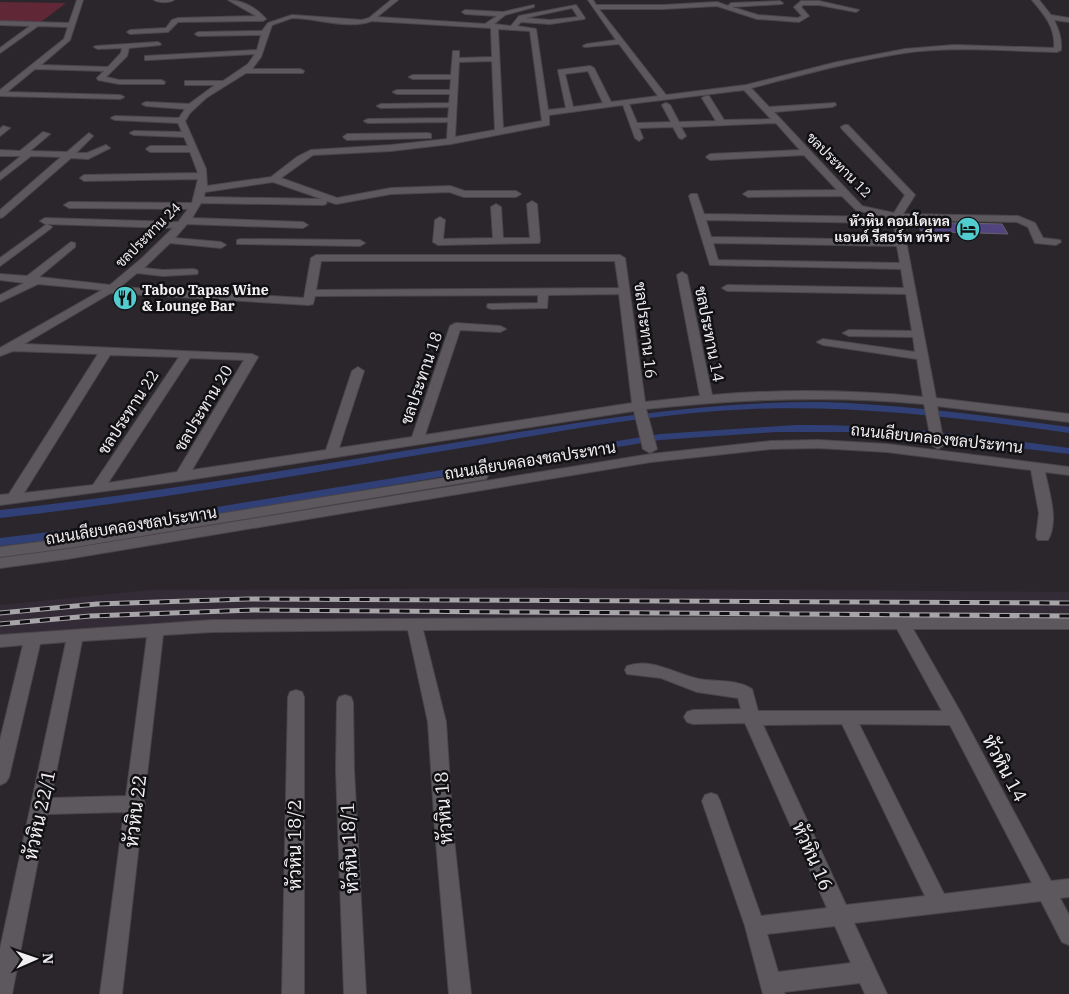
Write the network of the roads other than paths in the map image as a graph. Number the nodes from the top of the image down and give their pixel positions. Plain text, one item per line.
1 (80, 0) edge
2 (157, 0) edge
3 (171, 0) edge
4 (231, 0) edge
5 (395, 0) edge
6 (570, 0) edge
7 (589, 0) edge
8 (1035, 0) edge
9 (780, 3) dead end
10 (717, 4) junction
11 (595, 7) junction
12 (856, 10) dead end
13 (465, 12) dead end
14 (503, 14) junction
15 (1050, 17) junction
16 (262, 18) junction
17 (371, 19) junction
18 (518, 20) junction
19 (1069, 20) edge
20 (0, 23) edge
21 (37, 24) junction
22 (270, 24) junction
23 (73, 25) junction
24 (491, 26) junction
25 (513, 27) junction
26 (130, 32) dead end
27 (265, 33) junction
28 (198, 34) dead end
29 (620, 42) junction
30 (158, 44) dead end
31 (126, 46) junction
32 (587, 46) dead end
33 (98, 48) dead end
34 (0, 51) edge
35 (259, 52) junction
36 (148, 58) dead end
37 (496, 59) junction
38 (44, 60) junction
39 (94, 61) dead end
40 (34, 67) junction
41 (109, 69) junction
42 (244, 71) junction
43 (300, 71) dead end
44 (413, 77) dead end
45 (455, 77) junction
46 (161, 82) dead end
47 (188, 83) dead end
48 (226, 83) junction
49 (746, 86) junction
50 (397, 92) dead end
51 (454, 92) junction
52 (0, 94) edge
53 (86, 97) junction
54 (120, 97) dead end
55 (706, 98) dead end
56 (665, 101) junction
57 (146, 104) dead end
58 (77, 105) dead end
59 (453, 105) junction
60 (608, 105) junction
61 (832, 105) dead end
62 (381, 106) dead end
63 (626, 106) dead end
64 (192, 107) junction
65 (570, 109) junction
66 (767, 110) junction
67 (544, 112) junction
68 (115, 118) dead end
69 (452, 120) junction
70 (180, 121) junction
71 (368, 121) dead end
72 (777, 121) junction
73 (719, 123) junction
74 (676, 124) junction
75 (634, 126) junction
76 (846, 127) dead end
77 (499, 131) junction
78 (134, 133) dead end
79 (46, 134) dead end
80 (725, 134) dead end
81 (185, 135) junction
82 (88, 136) dead end
83 (682, 136) dead end
84 (347, 137) dead end
85 (451, 138) junction
86 (639, 138) dead end
87 (106, 148) dead end
88 (150, 149) dead end
89 (193, 149) junction
90 (805, 152) junction
91 (0, 153) edge
92 (26, 154) junction
93 (69, 155) junction
94 (710, 157) dead end
95 (203, 176) junction
96 (0, 177) edge
97 (84, 178) dead end
98 (274, 179) junction
99 (844, 193) junction
100 (516, 194) dead end
101 (748, 194) dead end
102 (694, 196) dead end
103 (198, 199) junction
104 (323, 202) dead end
105 (532, 204) dead end
106 (69, 205) dead end
107 (496, 208) dead end
108 (0, 215) edge
109 (701, 218) junction
110 (898, 219) junction
111 (440, 220) dead end
112 (183, 223) junction
113 (303, 225) dead end
114 (347, 231) dead end
115 (166, 240) junction
116 (708, 240) junction
117 (241, 242) dead end
118 (473, 242) junction
119 (498, 242) junction
120 (1056, 242) dead end
121 (345, 243) junction
122 (360, 243) dead end
123 (903, 243) junction
124 (320, 244) junction
125 (71, 245) dead end
126 (221, 245) dead end
127 (316, 258) junction
128 (473, 258) junction
129 (0, 263) edge
130 (907, 266) junction
131 (135, 270) junction
132 (193, 272) dead end
133 (682, 275) dead end
134 (0, 277) edge
135 (34, 280) junction
136 (727, 288) dead end
137 (111, 289) junction
138 (624, 291) junction
139 (911, 291) junction
140 (543, 292) junction
141 (311, 293) junction
142 (0, 299) edge
143 (492, 306) dead end
144 (500, 329) dead end
145 (849, 333) dead end
146 (917, 334) junction
147 (823, 342) dead end
148 (3, 348) edge
149 (106, 351) junction
150 (187, 354) junction
151 (921, 356) junction
152 (358, 371) dead end
153 (707, 399) junction
154 (930, 401) junction
155 (639, 406) junction
156 (1069, 418) edge
157 (417, 440) junction
158 (938, 445) junction
159 (650, 449) junction
160 (331, 453) junction
161 (1069, 462) edge
162 (1036, 467) junction
163 (1069, 471) edge
164 (181, 477) junction
165 (97, 489) junction
166 (6, 499) edge
167 (1043, 537) dead end
168 (0, 552) edge
169 (0, 563) edge
170 (901, 622) junction
171 (1069, 623) edge
172 (414, 624) junction
173 (156, 629) junction
174 (75, 635) junction
175 (33, 638) junction
176 (0, 641) edge
177 (633, 670) dead end
178 (296, 697) dead end
179 (345, 702) dead end
180 (847, 716) junction
181 (693, 717) dead end
182 (750, 718) junction
183 (955, 718) junction
184 (0, 777) edge
185 (711, 801) dead end
186 (136, 804) junction
187 (41, 806) junction
188 (1069, 888) edge
189 (1046, 891) junction
190 (939, 905) junction
191 (840, 917) junction
192 (755, 926) junction
193 (1069, 935) edge
194 (866, 972) junction
195 (772, 989) edge
196 (1, 994) edge
197 (111, 994) edge
198 (293, 994) edge
199 (355, 994) edge
200 (460, 994) edge
201 (876, 994) edge

1 - 23 street
2 - 3 street
4 - 16 street
5 - 17 street
6 - 14 street
7 - 11 street
8 - 15 street
9 - 10 street
10 - 11 street
10 - 12 street
11 - 29 street
13 - 14 street
14 - 24 street
15 - 19 street
15 - 49 street
16 - 22 street
16 - 26 street
17 - 22 street
17 - 24 street
18 - 18 street
18 - 25 street
20 - 21 street
21 - 23 street
21 - 34 street
22 - 27 street
23 - 38 street
24 - 25 street
24 - 37 street
25 - 67 street
27 - 28 street
27 - 35 street
29 - 32 street
29 - 56 street
30 - 31 street
31 - 33 street
31 - 41 street
35 - 36 street
35 - 42 street
37 - 45 street
37 - 77 street
38 - 39 street
38 - 40 street
40 - 41 street
40 - 52 street
41 - 46 street
42 - 43 street
42 - 48 street
44 - 45 street
45 - 51 street
47 - 48 street
48 - 64 street
49 - 56 street
49 - 66 street, ชลประทาน 12
50 - 51 street
51 - 59 street
52 - 53 street
53 - 54 street
53 - 58 street
55 - 73 street
56 - 60 street
56 - 74 street
57 - 64 street
59 - 62 street
59 - 69 street
60 - 65 street
60 - 65 street
61 - 66 street
63 - 75 street
64 - 70 street
65 - 67 street
66 - 72 street, ชลประทาน 12
67 - 77 street
68 - 70 street
69 - 71 street
69 - 85 street
70 - 81 street
72 - 73 street
72 - 90 street, ชลประทาน 12
73 - 74 street
73 - 80 street
74 - 75 street
74 - 83 street
75 - 86 street
76 - 110 street
77 - 85 street
78 - 81 street
79 - 92 street
81 - 89 street
82 - 93 street
84 - 85 street
85 - 98 street
87 - 93 street
88 - 89 street
89 - 95 street
90 - 94 street
90 - 99 street, ชลประทาน 12
91 - 92 street
92 - 93 street
92 - 96 street
93 - 108 street
95 - 97 street
95 - 103 street
98 - 100 street
98 - 103 street
99 - 101 street
99 - 110 street, ชลประทาน 12
102 - 109 street
103 - 104 street
103 - 106 street
103 - 112 street, ชลประทาน 24
105 - 119 street
107 - 119 street
109 - 110 street
109 - 116 street
110 - 120 street
110 - 123 street
111 - 118 street
112 - 113 street
112 - 115 street, ชลประทาน 24
112 - 129 street
114 - 121 street
115 - 126 street
115 - 131 street, ชลประทาน 24
116 - 123 street
116 - 130 street
117 - 124 street
118 - 119 street
118 - 128 street
121 - 122 street
121 - 124 street
123 - 130 street
124 - 127 street
125 - 135 street
127 - 128 street
127 - 141 street
128 - 138 street, ชลประทาน 16
130 - 139 street
131 - 132 street
131 - 137 street, ชลประทาน 24
133 - 153 street, ชลประทาน 14
134 - 135 street
135 - 137 street
135 - 142 street
136 - 139 street
137 - 141 street
137 - 148 street, ชลประทาน 24
138 - 140 street
138 - 155 street, ชลประทาน 16
139 - 146 street
140 - 141 street
140 - 143 street
144 - 157 street, ชลประทาน 18
145 - 146 street
146 - 151 street
147 - 151 street
148 - 149 street
149 - 150 street
149 - 166 street
150 - 164 street, ชลประทาน 20
150 - 165 street, ชลประทาน 22
151 - 154 street
152 - 160 street
153 - 154 street
153 - 155 street
154 - 156 street
154 - 158 street
155 - 157 street
155 - 159 street, ชลประทาน 16
157 - 160 street
158 - 159 street, ถนนเลียบคลองชลประทาน
158 - 161 street, ถนนเลียบคลองชลประทาน
159 - 168 street, ถนนเลียบคลองชลประทาน
160 - 164 street
162 - 163 street, ถนนเลียบคลองชลประทาน
162 - 167 street
162 - 169 street, ถนนเลียบคลองชลประทาน
164 - 165 street
165 - 166 street
170 - 171 street
170 - 172 street
170 - 183 street, หัวหิน 14
172 - 173 street
172 - 200 street, หัวหิน 18
173 - 174 street
173 - 186 street, หัวหิน 22
174 - 175 street
174 - 187 street, หัวหิน 22/1
175 - 176 street
175 - 184 street
177 - 182 street, หัวหิน 16
178 - 198 street, หัวหิน 18/2
179 - 199 street, หัวหิน 18/1
180 - 182 street
180 - 183 street
180 - 190 street
181 - 182 street
182 - 191 street, หัวหิน 16
183 - 189 street, หัวหิน 14
185 - 192 street
186 - 187 street
186 - 197 street, หัวหิน 22
187 - 196 street, หัวหิน 22/1
188 - 189 street
189 - 190 street
189 - 193 street, หัวหิน 14
190 - 191 street
191 - 192 street
191 - 194 street, หัวหิน 16
192 - 195 street
194 - 195 street
194 - 201 street, หัวหิน 16

